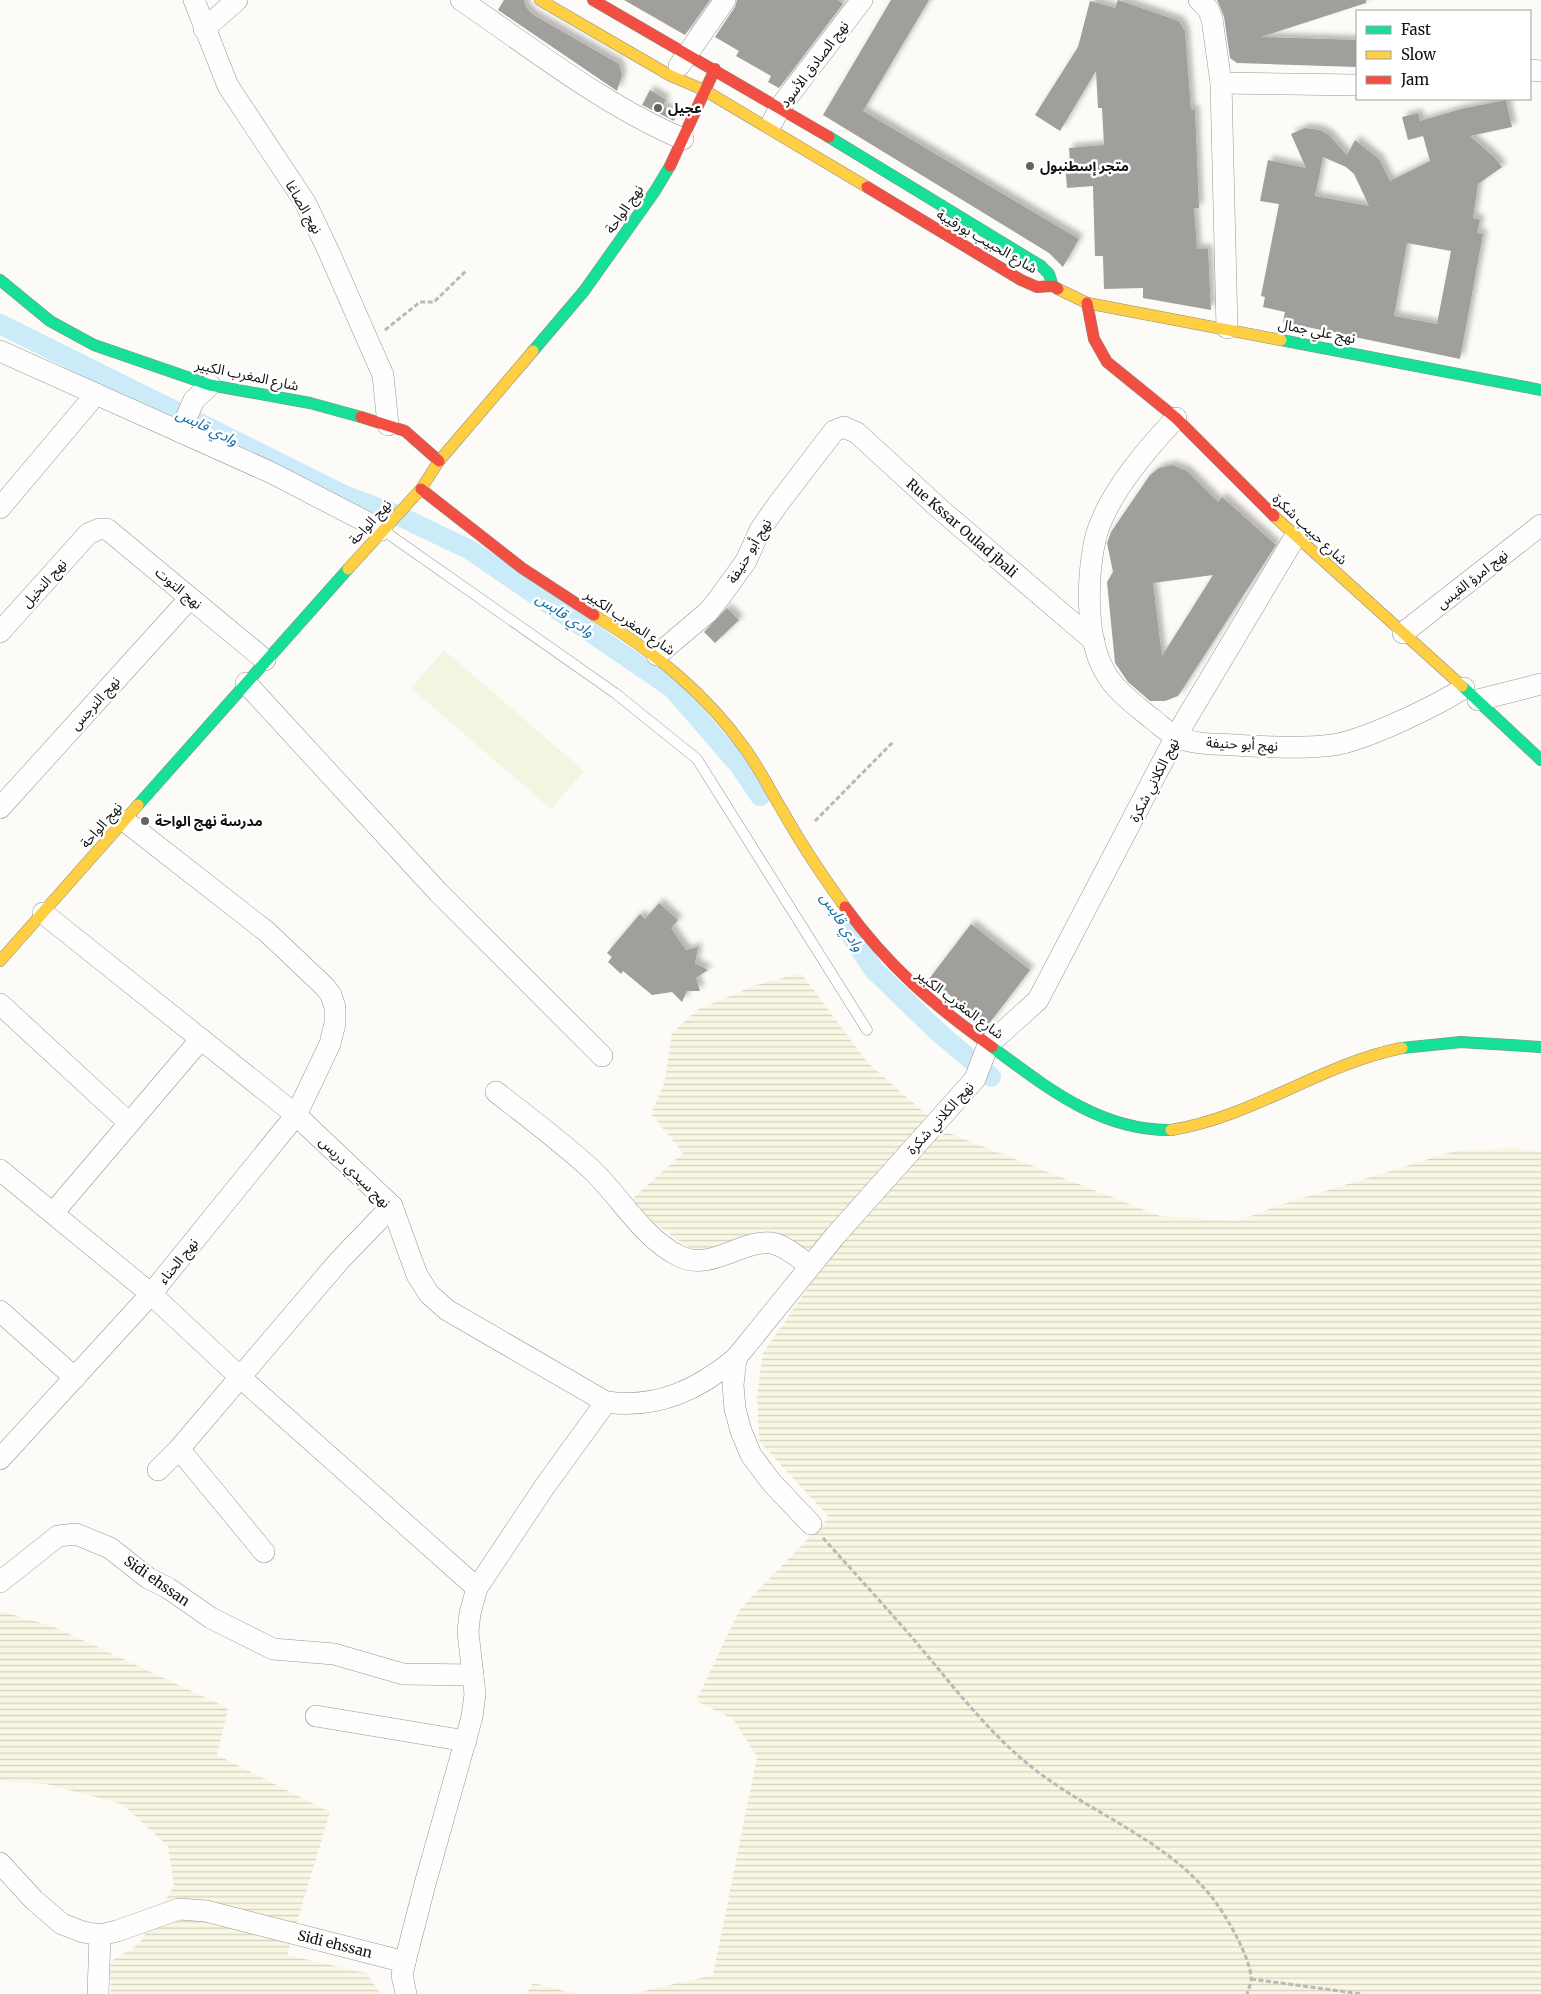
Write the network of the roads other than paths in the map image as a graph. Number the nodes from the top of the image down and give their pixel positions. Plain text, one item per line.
1 (194, 0) edge
2 (237, 0) edge
3 (460, 0) edge
4 (540, 0) edge
5 (593, 0) edge
6 (725, 0) edge
7 (862, 0) edge
8 (1199, 0) edge
9 (204, 29) junction
10 (689, 54) junction
11 (715, 69) junction
12 (671, 76) junction
13 (1222, 84) junction
14 (1356, 85) edge
15 (704, 90) junction
16 (780, 107) junction
17 (769, 129) junction
18 (683, 139) junction
19 (0, 280) edge
20 (1054, 286) junction
21 (1087, 303) junction
22 (1227, 328) junction
23 (0, 351) edge
24 (210, 385) junction
25 (1541, 390) edge
26 (96, 394) junction
27 (1176, 418) junction
28 (388, 425) junction
29 (180, 432) junction
30 (830, 437) joint
31 (439, 461) junction
32 (421, 489) junction
33 (0, 508) edge
34 (1541, 525) edge
35 (382, 530) junction
36 (88, 534) joint
37 (1295, 537) junction
38 (190, 598) junction
39 (8, 610) edge
40 (0, 632) edge
41 (1403, 633) junction
42 (1094, 641) junction
43 (657, 655) junction
44 (265, 660) junction
45 (246, 683) junction
46 (1541, 684) edge
47 (1471, 694) junction
48 (1176, 736) junction
49 (1541, 760) edge
50 (0, 808) edge
51 (125, 821) junction
52 (44, 913) junction
53 (0, 961) edge
54 (0, 1004) edge
55 (867, 1030) dead end
56 (201, 1039) junction
57 (988, 1045) junction
58 (1541, 1047) edge
59 (602, 1056) dead end
60 (496, 1092) dead end
61 (296, 1115) junction
62 (129, 1123) junction
63 (0, 1170) edge
64 (392, 1206) junction
65 (53, 1213) junction
66 (810, 1266) junction
67 (151, 1294) junction
68 (0, 1312) edge
69 (736, 1358) junction
70 (75, 1378) junction
71 (241, 1378) junction
72 (606, 1402) junction
73 (179, 1449) junction
74 (0, 1459) edge
75 (158, 1470) dead end
76 (811, 1524) road end
77 (264, 1552) dead end
78 (0, 1582) edge
79 (477, 1588) junction
80 (473, 1675) junction
81 (316, 1716) dead end
82 (466, 1741) junction
83 (0, 1863) edge
84 (100, 1935) junction
85 (405, 1962) junction
86 (98, 1994) edge
87 (406, 1994) edge

1 - 9 street, نهج الصاغا
2 - 9 street
3 - 18 street
4 - 12 street, شارع الحبيب بورقيبة
5 - 10 street, شارع الحبيب بورقيبة
6 - 10 street
7 - 16 street, نهج الصادق الأسود
8 - 13 street
9 - 28 street, نهج الصاغا
10 - 11 street, شارع الحبيب بورقيبة
10 - 12 street
11 - 15 street, نهج الواحة
11 - 16 street, شارع الحبيب بورقيبة
12 - 15 street, شارع الحبيب بورقيبة
13 - 14 street
13 - 22 street
15 - 17 street, شارع الحبيب بورقيبة
15 - 18 street, نهج الواحة
16 - 17 street, نهج الصادق الأسود
16 - 20 street, شارع الحبيب بورقيبة
17 - 20 street, شارع الحبيب بورقيبة
18 - 31 street, نهج الواحة
19 - 24 street, شارع المغرب الكبير
20 - 21 street, نهج علي جمال
21 - 22 street, نهج علي جمال
21 - 27 street, شارع حبيب شكرة
22 - 25 street, نهج علي جمال
23 - 26 street
24 - 28 street, شارع المغرب الكبير
24 - 29 street
26 - 29 street
26 - 33 street
27 - 37 street, شارع حبيب شكرة
27 - 42 street, نهج أبو حنيفة
28 - 31 street, شارع المغرب الكبير
29 - 35 street
30 - 42 street, Rue Kssar Oulad jbali
30 - 43 street, نهج أبو حنيفة
31 - 32 street, نهج الواحة
32 - 35 street, نهج الواحة
32 - 43 street, شارع المغرب الكبير
34 - 41 street, نهج امرؤ القيس
35 - 44 street, نهج الواحة
35 - 55 lane
36 - 38 street, نهج التوت
36 - 39 street, نهج النخيل
37 - 41 street, شارع حبيب شكرة
37 - 48 street, نهج الكلاني شكرة
38 - 44 street, نهج التوت
38 - 50 street, نهج النرجس
39 - 40 street, نهج النخيل
41 - 47 street, شارع حبيب شكرة
42 - 48 street, نهج أبو حنيفة
43 - 57 street, شارع المغرب الكبير
44 - 45 street, نهج الواحة
45 - 51 street, نهج الواحة
45 - 59 street
46 - 47 street, نهج أبو حنيفة
47 - 48 street, نهج أبو حنيفة
47 - 49 street, شارع حبيب شكرة
48 - 57 street, نهج الكلاني شكرة
51 - 52 street, نهج الواحة
51 - 61 street, نهج الحناء
52 - 53 street, نهج الواحة
52 - 56 street, نهج سيدي دريس
54 - 62 street
56 - 61 street, نهج سيدي دريس
56 - 62 street
57 - 58 street, شارع المغرب الكبير
57 - 66 street, نهج الكلاني شكرة
60 - 66 street
61 - 64 street, نهج سيدي دريس
61 - 67 street, نهج الحناء
62 - 65 street
63 - 65 street
64 - 71 street
64 - 72 street, نهج سيدي دريس
65 - 67 street
66 - 69 street, نهج الكلاني شكرة
67 - 70 street, نهج الحناء
67 - 71 street
68 - 70 street
69 - 72 street, نهج سيدي دريس
69 - 76 street
70 - 74 street, نهج الحناء
71 - 73 street
71 - 79 street
72 - 79 street
73 - 75 street
73 - 77 street
78 - 80 street, Sidi ehssan
79 - 80 street
80 - 82 street
81 - 82 street
82 - 85 street
83 - 84 street, Sidi ehssan
84 - 85 street, Sidi ehssan
84 - 86 street
85 - 87 street

